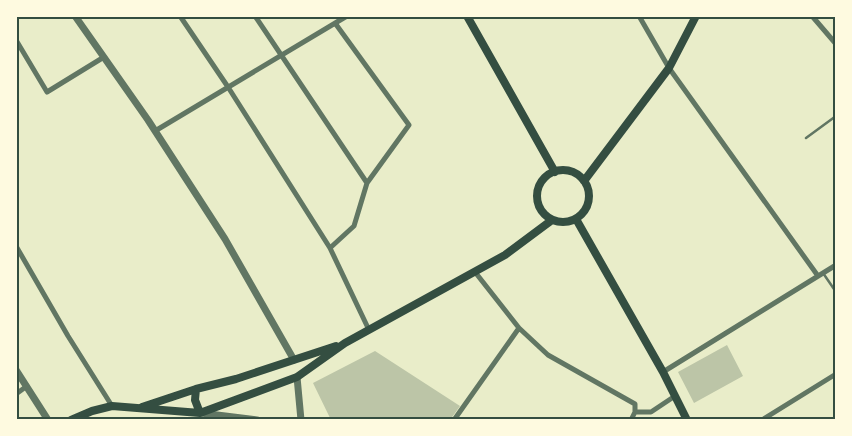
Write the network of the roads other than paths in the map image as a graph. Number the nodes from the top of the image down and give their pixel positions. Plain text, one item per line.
1 (180, 16) edge
2 (256, 16) edge
3 (347, 16) edge
4 (466, 16) edge
5 (639, 16) edge
6 (696, 16) edge
7 (812, 16) edge
8 (77, 17) edge
9 (335, 23) junction
10 (16, 40) edge
11 (836, 44) edge
12 (282, 55) junction
13 (104, 57) junction
14 (669, 68) junction
15 (228, 87) junction
16 (836, 116) edge
17 (155, 131) junction
18 (806, 138) dead end
19 (555, 172) junction
20 (584, 181) junction
21 (367, 184) junction
22 (576, 219) junction
23 (552, 220) junction
24 (16, 246) edge
25 (330, 248) junction
26 (836, 265) edge
27 (475, 272) junction
28 (820, 274) junction
29 (836, 292) edge
30 (519, 328) junction
31 (369, 330) junction
32 (345, 343) junction
33 (294, 360) junction
34 (16, 370) edge
35 (663, 372) junction
36 (836, 374) edge
37 (297, 377) junction
38 (27, 386) junction
39 (196, 389) junction
40 (16, 394) edge
41 (675, 396) junction
42 (112, 406) junction
43 (138, 408) junction
44 (635, 412) junction
45 (200, 413) junction
46 (48, 420) edge
47 (71, 420) edge
48 (257, 420) edge
49 (301, 420) edge
50 (454, 420) edge
51 (631, 420) edge
52 (687, 420) edge
53 (762, 420) edge

1 - 15 street
2 - 12 street
3 - 9 street
4 - 19 main road
5 - 14 street
6 - 14 main road
7 - 11 street
8 - 13 street
9 - 12 street
9 - 21 street
10 - 13 street
12 - 15 street
12 - 21 street
13 - 17 street
14 - 20 main road
14 - 28 street
15 - 17 street
15 - 25 street
16 - 18 lane
17 - 33 street
19 - 20 main road
19 - 23 main road
20 - 22 main road
21 - 25 street
22 - 23 main road
22 - 35 main road
23 - 27 main road
24 - 42 street
25 - 31 street
26 - 28 street
27 - 30 street
27 - 31 main road
28 - 29 lane
28 - 35 street
30 - 44 street
30 - 50 street
31 - 32 main road
32 - 33 main road
32 - 37 main road
33 - 39 main road
34 - 38 street
35 - 41 main road
36 - 53 street
37 - 45 main road
37 - 49 street
38 - 40 street
38 - 46 street
39 - 43 main road
39 - 45 main road
41 - 44 street
41 - 52 main road
42 - 43 main road
42 - 47 main road
43 - 45 main road
44 - 51 street
45 - 48 street

